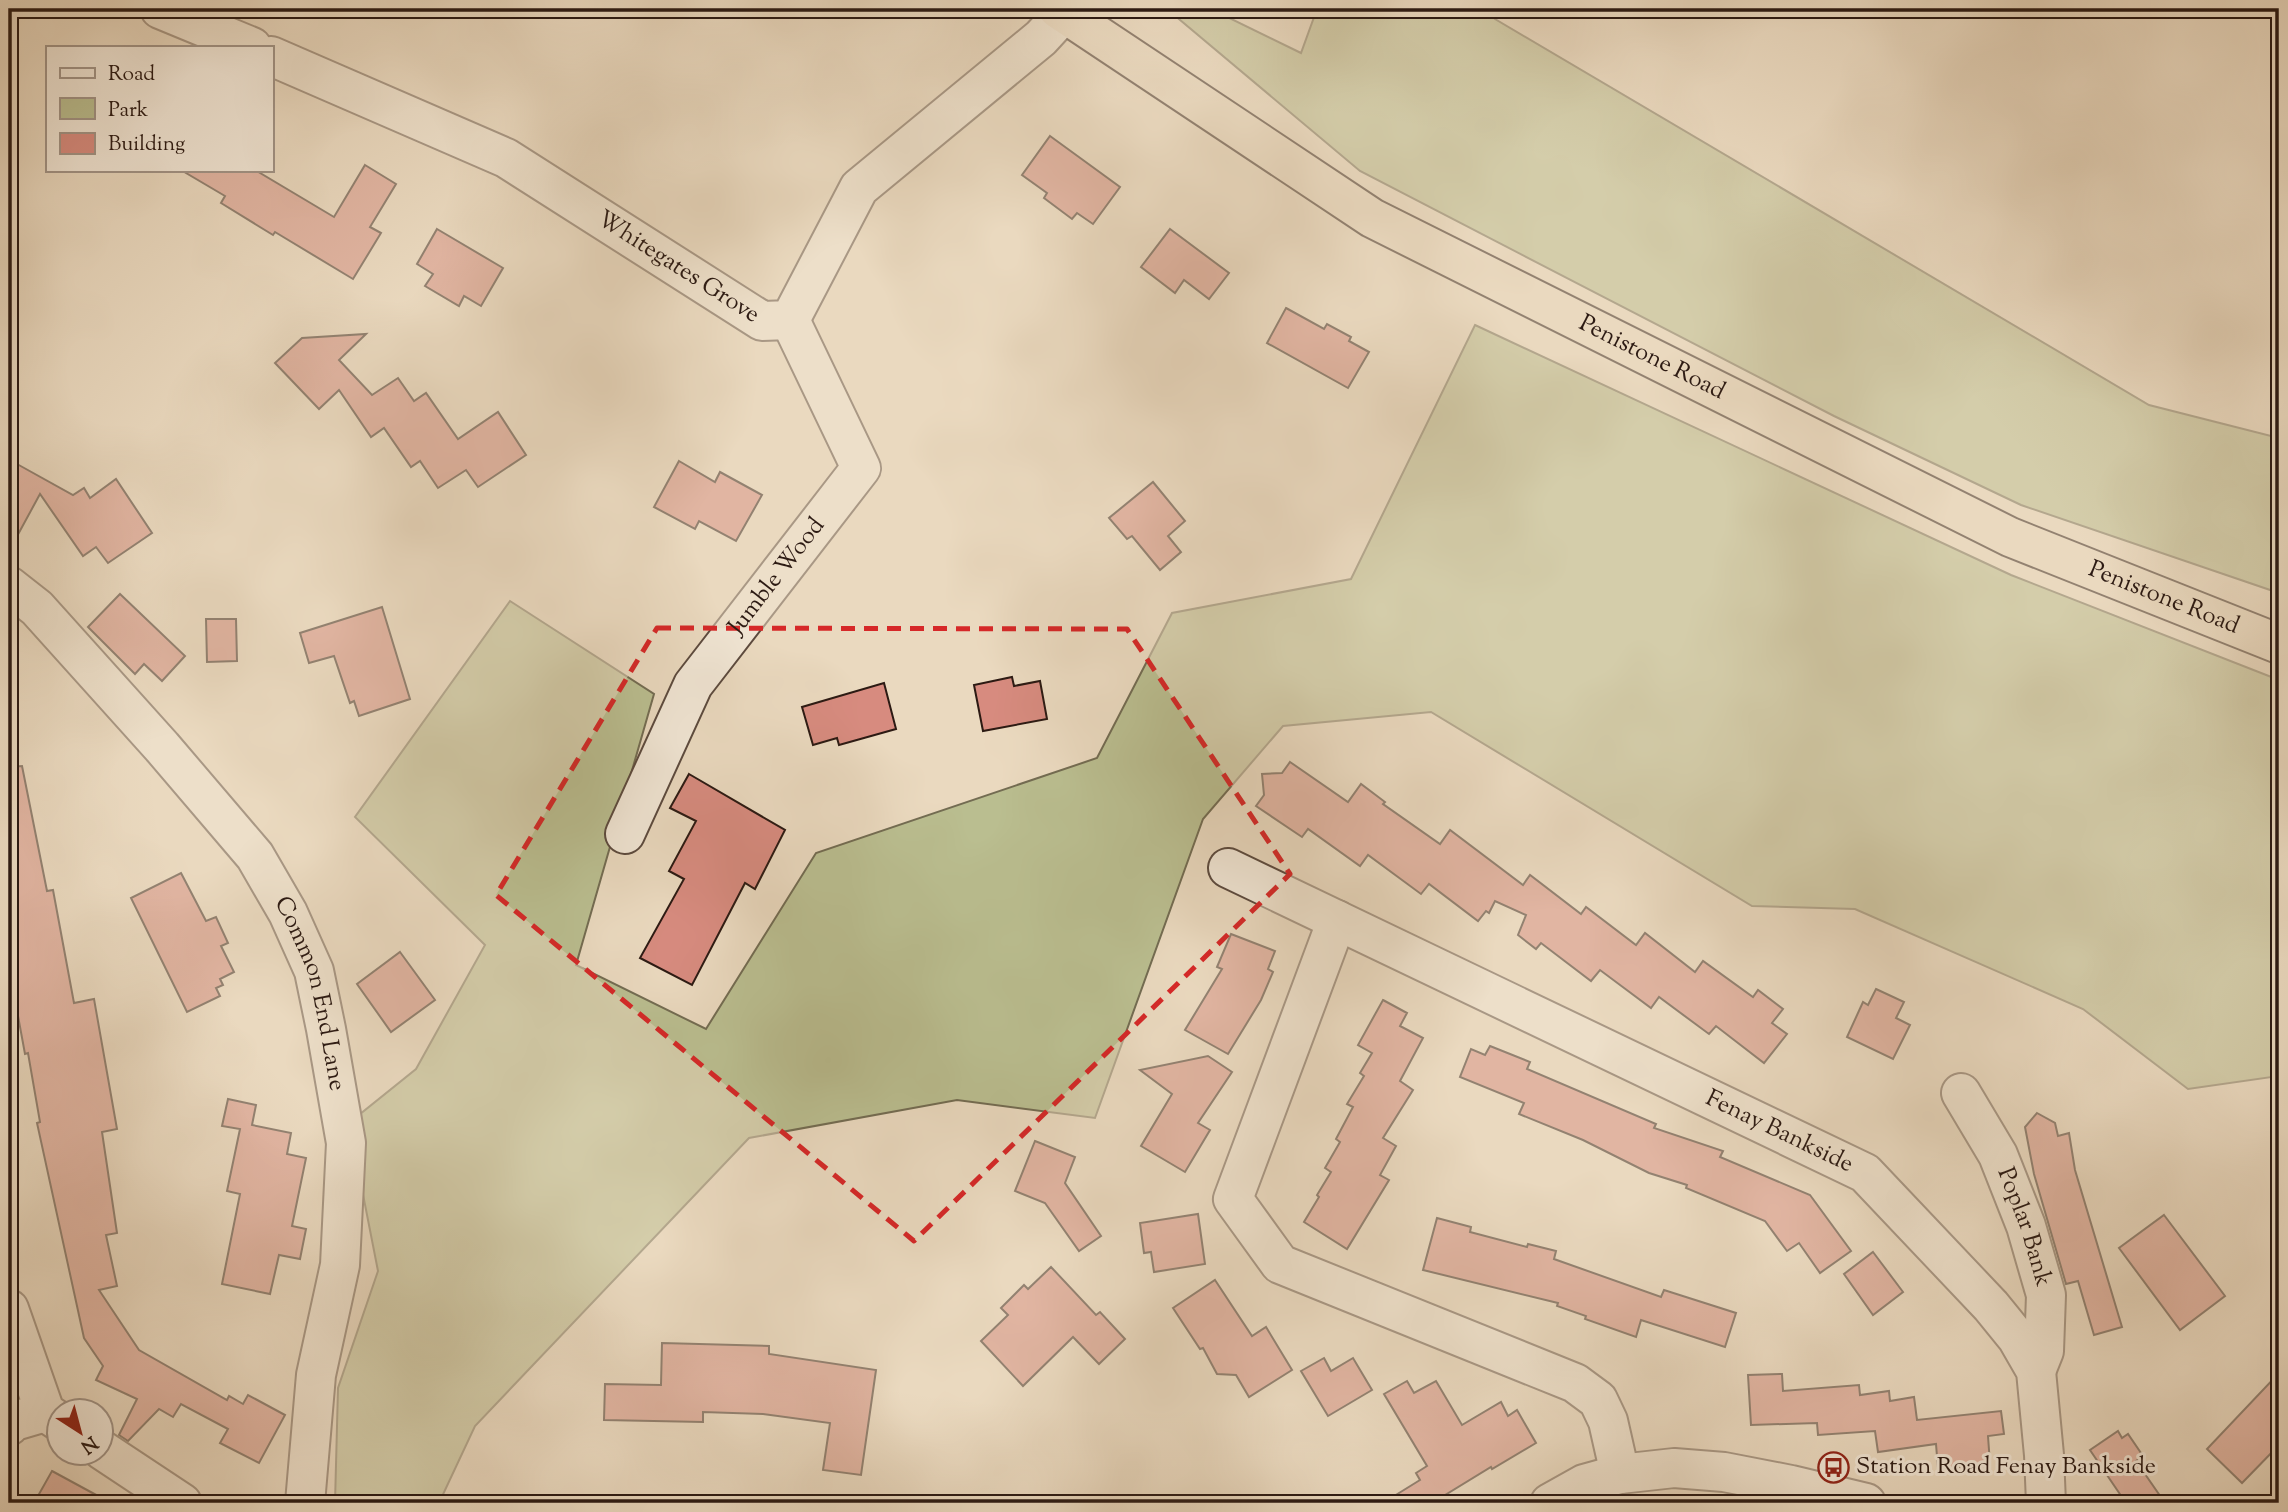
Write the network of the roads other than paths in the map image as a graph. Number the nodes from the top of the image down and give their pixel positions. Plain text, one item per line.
1 (160, 9) edge
2 (1061, 11) edge
3 (250, 46) edge
4 (273, 57) edge
5 (790, 320) junction
6 (9, 586) edge
7 (2279, 644) edge
8 (625, 834) dead end
9 (1228, 868) dead end
10 (1337, 920) junction
11 (1961, 1093) dead end
12 (9, 1310) edge
13 (2036, 1371) junction
14 (46, 1402) edge
15 (46, 1418) edge
16 (9, 1426) edge
17 (116, 1459) edge
18 (1620, 1474) junction
19 (182, 1503) edge
20 (305, 1503) edge
21 (1550, 1503) edge
22 (1866, 1503) edge
23 (2046, 1503) edge

1 - 3 street
2 - 5 street, Whitegates Grove
2 - 7 highway, Penistone Road
4 - 5 street, Whitegates Grove
5 - 8 street, Jumble Wood
6 - 20 street, Common End Lane
9 - 10 street, Fenay Bankside
10 - 13 street, Fenay Bankside
10 - 18 street
11 - 13 street, Poplar Bank
12 - 14 street
13 - 23 street, Fenay Bankside
15 - 16 street
17 - 19 street
18 - 21 street
18 - 22 street

